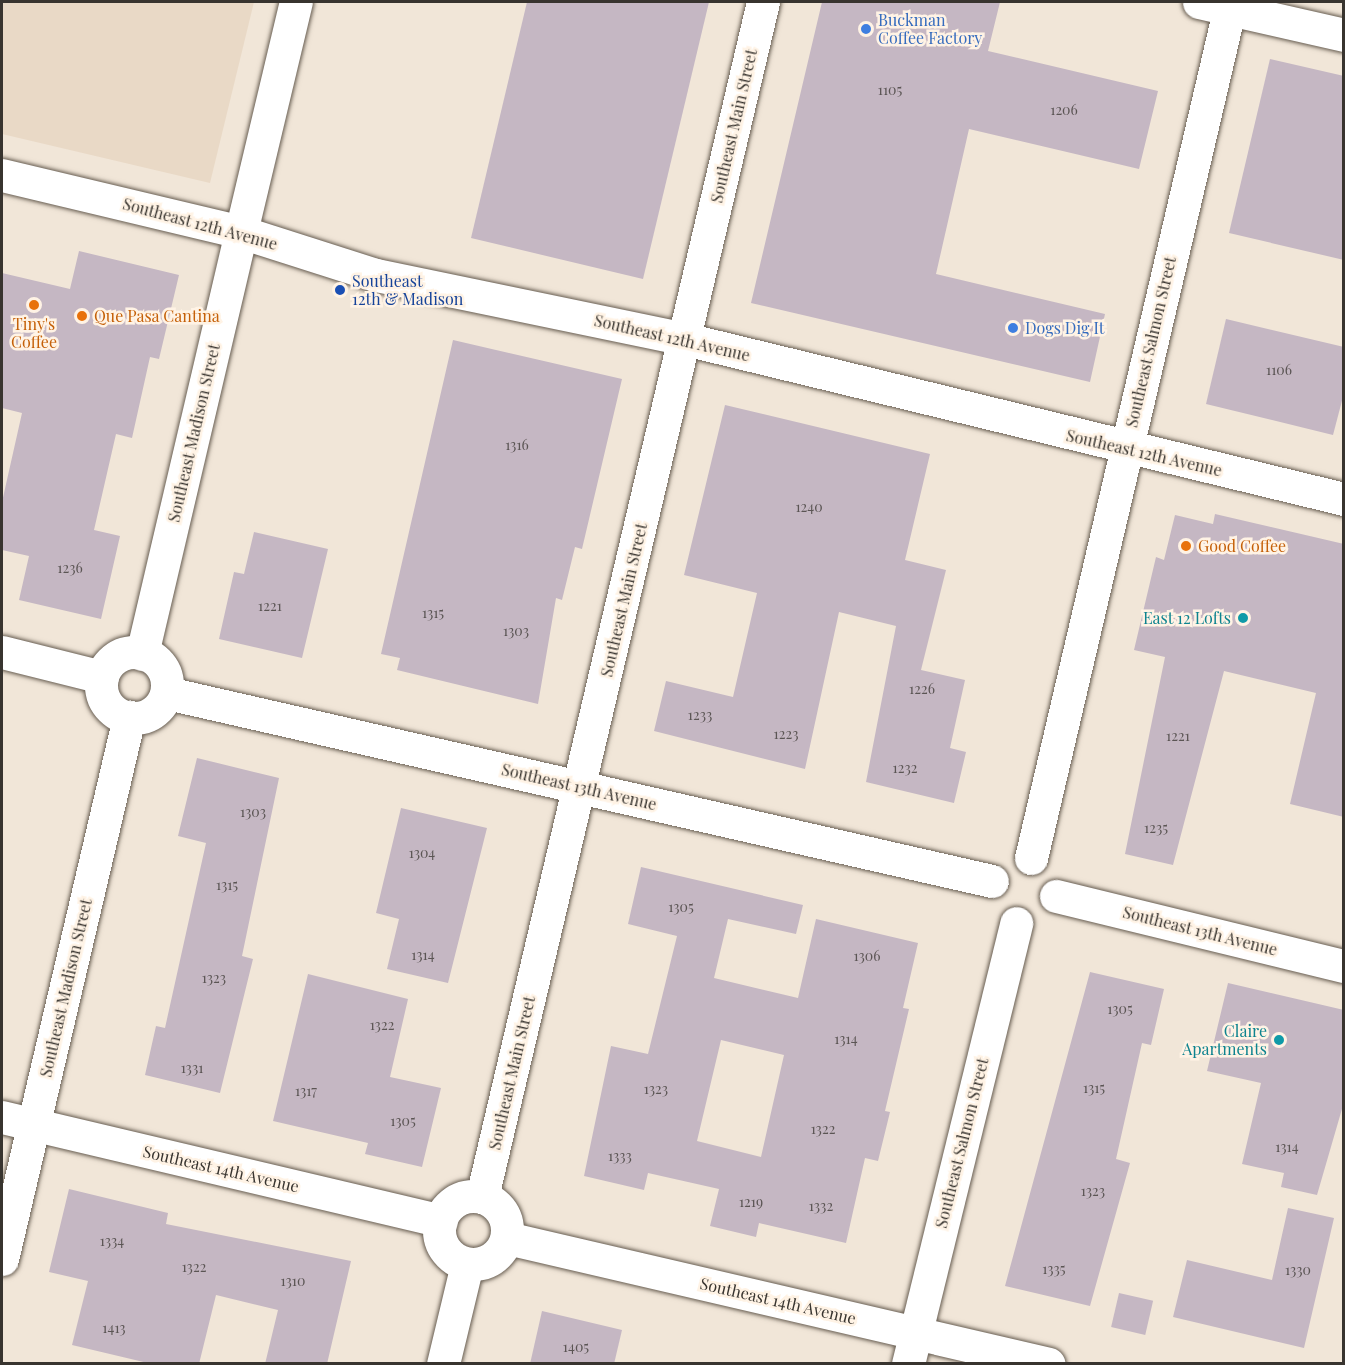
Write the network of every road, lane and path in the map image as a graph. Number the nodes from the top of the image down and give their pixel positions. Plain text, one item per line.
1 (296, 2) edge
2 (763, 2) edge
3 (1219, 4) edge
4 (1344, 35) edge
5 (2, 175) edge
6 (241, 232) junction
7 (685, 339) junction
8 (1125, 449) junction
9 (1344, 499) edge
10 (2, 652) edge
11 (142, 654) junction
12 (102, 677) junction
13 (167, 693) junction
14 (129, 717) junction
15 (580, 788) junction
16 (1031, 858) junction
17 (992, 881) junction
18 (1056, 896) junction
19 (1016, 923) junction
20 (1344, 966) edge
21 (2, 1117) edge
22 (33, 1125) junction
23 (482, 1197) junction
24 (441, 1221) junction
25 (507, 1238) junction
26 (2, 1259) edge
27 (467, 1264) junction
28 (915, 1332) junction
29 (443, 1364) edge
30 (908, 1364) edge
31 (1048, 1364) edge

1 - 6 street, Southeast Madison Street
2 - 7 street, Southeast Main Street
3 - 4 street
3 - 8 street, Southeast Salmon Street
5 - 6 street, Southeast 12th Avenue
6 - 7 street, Southeast 12th Avenue
6 - 11 street, Southeast Madison Street
7 - 8 street, Southeast 12th Avenue
7 - 15 street, Southeast Main Street
8 - 9 street, Southeast 12th Avenue
8 - 16 street, Southeast Salmon Street
10 - 12 street
11 - 12 street
11 - 13 street
12 - 14 street
13 - 14 street
13 - 15 street, Southeast 13th Avenue
14 - 22 street, Southeast Madison Street
15 - 17 street, Southeast 13th Avenue
15 - 23 street, Southeast Main Street
16 - 17 street
16 - 18 street
17 - 19 street
18 - 19 street
18 - 20 street, Southeast 13th Avenue
19 - 28 street, Southeast Salmon Street
21 - 22 street, Southeast 14th Avenue
22 - 24 street, Southeast 14th Avenue
22 - 26 street, Southeast Madison Street
23 - 24 street
23 - 25 street
24 - 27 street
25 - 27 street
25 - 28 street, Southeast 14th Avenue
27 - 29 street
28 - 30 street, Southeast Salmon Street
28 - 31 street, Southeast 14th Avenue

